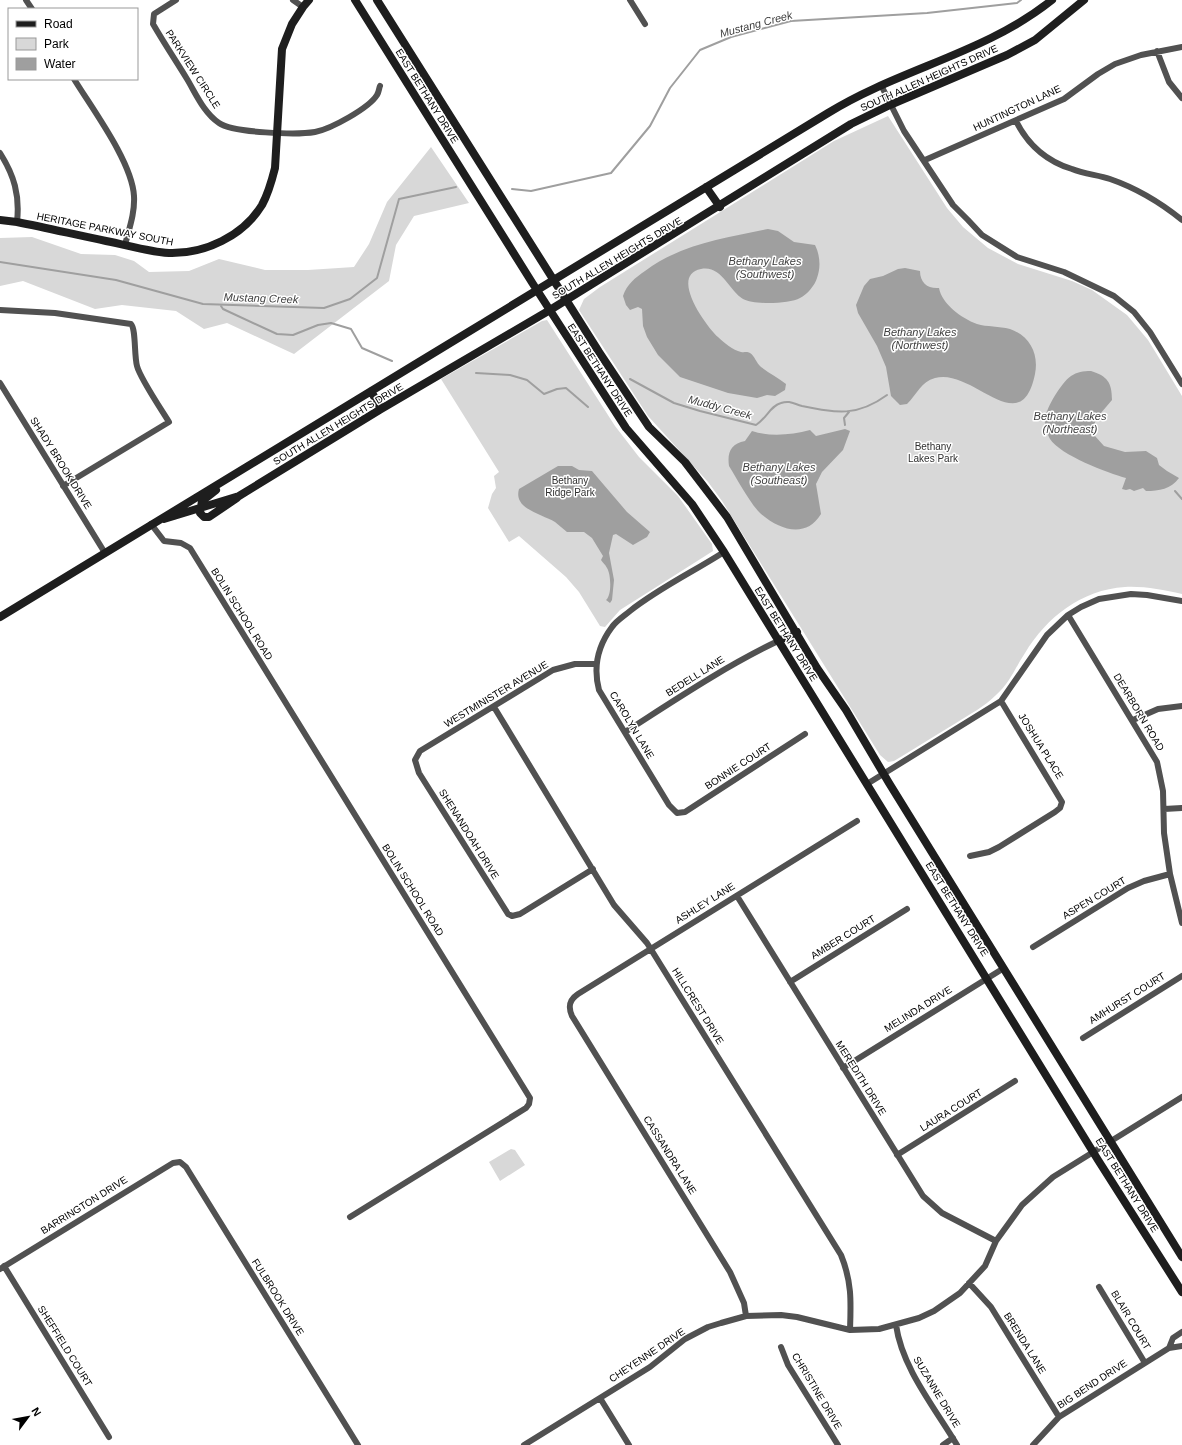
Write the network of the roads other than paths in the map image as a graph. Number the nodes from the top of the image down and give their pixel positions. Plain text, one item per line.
1 (176, 0) edge
2 (293, 0) edge
3 (309, 0) edge
4 (355, 0) edge
5 (378, 0) edge
6 (630, 0) edge
7 (1052, 0) edge
8 (1084, 0) edge
9 (302, 7) junction
10 (645, 24) dead end
11 (1182, 47) edge
12 (1157, 51) junction
13 (75, 80) edge
14 (881, 85) junction
15 (380, 86) dead end
16 (1182, 98) edge
17 (890, 104) junction
18 (1016, 120) junction
19 (277, 132) junction
20 (0, 153) edge
21 (925, 160) junction
22 (706, 187) junction
23 (720, 206) junction
24 (0, 220) edge
25 (1182, 220) edge
26 (18, 222) junction
27 (125, 245) junction
28 (555, 280) junction
29 (538, 291) junction
30 (567, 300) junction
31 (0, 310) edge
32 (550, 310) junction
33 (0, 383) edge
34 (1182, 384) edge
35 (371, 391) junction
36 (382, 409) junction
37 (249, 464) junction
38 (63, 486) junction
39 (200, 508) junction
40 (152, 523) junction
41 (104, 552) junction
42 (724, 552) junction
43 (1182, 601) edge
44 (1068, 615) junction
45 (0, 617) edge
46 (797, 632) junction
47 (778, 641) junction
48 (595, 664) junction
49 (1001, 701) junction
50 (1182, 706) edge
51 (494, 707) junction
52 (1133, 720) junction
53 (625, 732) junction
54 (805, 734) dead end
55 (415, 760) joint
56 (884, 774) junction
57 (867, 784) junction
58 (1182, 808) edge
59 (1164, 809) junction
60 (682, 813) joint
61 (857, 821) dead end
62 (970, 856) dead end
63 (592, 869) junction
64 (1170, 874) junction
65 (737, 896) junction
66 (907, 909) dead end
67 (1182, 923) edge
68 (1033, 947) dead end
69 (650, 949) junction
70 (1004, 968) junction
71 (1182, 976) edge
72 (987, 977) junction
73 (790, 982) junction
74 (570, 1007) joint
75 (1082, 1038) dead end
76 (843, 1068) junction
77 (1016, 1082) dead end
78 (1182, 1097) edge
79 (1111, 1141) junction
80 (1094, 1152) junction
81 (897, 1156) junction
82 (180, 1162) joint
83 (350, 1217) dead end
84 (996, 1241) junction
85 (1182, 1257) edge
86 (2, 1268) edge
87 (969, 1283) junction
88 (1100, 1287) dead end
89 (1182, 1292) edge
90 (746, 1316) junction
91 (896, 1325) junction
92 (850, 1330) junction
93 (1182, 1332) edge
94 (1182, 1346) edge
95 (780, 1347) dead end
96 (1168, 1348) junction
97 (1145, 1363) junction
98 (600, 1398) junction
99 (1059, 1417) junction
100 (109, 1437) dead end
101 (953, 1438) junction
102 (358, 1445) edge
103 (524, 1445) edge
104 (629, 1445) edge
105 (838, 1445) edge
106 (943, 1445) edge
107 (957, 1445) edge
108 (1033, 1445) edge

1 - 19 street, PARKVIEW CIRCLE
2 - 9 street
3 - 9 main road, HERITAGE PARKWAY SOUTH
4 - 29 main road, EAST BETHANY DRIVE
5 - 28 main road, EAST BETHANY DRIVE
6 - 10 street
7 - 14 main road, SOUTH ALLEN HEIGHTS DRIVE
8 - 17 main road, SOUTH ALLEN HEIGHTS DRIVE
9 - 19 main road, HERITAGE PARKWAY SOUTH
11 - 12 street, HUNTINGTON LANE
12 - 16 street
12 - 18 street, HUNTINGTON LANE
13 - 27 street
14 - 17 street
14 - 22 main road, SOUTH ALLEN HEIGHTS DRIVE
15 - 19 street
17 - 21 street
17 - 23 main road, SOUTH ALLEN HEIGHTS DRIVE
18 - 21 street, HUNTINGTON LANE
18 - 25 street
19 - 27 main road, HERITAGE PARKWAY SOUTH
20 - 26 street
21 - 34 street
22 - 23 main road
22 - 28 main road, SOUTH ALLEN HEIGHTS DRIVE
23 - 30 main road, SOUTH ALLEN HEIGHTS DRIVE
24 - 26 main road, HERITAGE PARKWAY SOUTH
26 - 27 main road, HERITAGE PARKWAY SOUTH
28 - 29 main road, SOUTH ALLEN HEIGHTS DRIVE
28 - 30 main road, EAST BETHANY DRIVE
29 - 32 main road, EAST BETHANY DRIVE
29 - 35 main road, SOUTH ALLEN HEIGHTS DRIVE
30 - 32 main road, SOUTH ALLEN HEIGHTS DRIVE
30 - 46 main road, EAST BETHANY DRIVE
31 - 38 street
32 - 36 main road, SOUTH ALLEN HEIGHTS DRIVE
32 - 42 main road, EAST BETHANY DRIVE
33 - 38 street, SHADY BROOK DRIVE
35 - 36 main road
35 - 37 main road, SOUTH ALLEN HEIGHTS DRIVE
36 - 39 main road, SOUTH ALLEN HEIGHTS DRIVE
37 - 39 main road
37 - 40 main road, SOUTH ALLEN HEIGHTS DRIVE
38 - 41 street, SHADY BROOK DRIVE
39 - 40 main road, SOUTH ALLEN HEIGHTS DRIVE
40 - 41 main road, SOUTH ALLEN HEIGHTS DRIVE
40 - 83 street, BOLIN SCHOOL ROAD
41 - 45 main road, SOUTH ALLEN HEIGHTS DRIVE
42 - 47 main road, EAST BETHANY DRIVE
42 - 48 street, CAROLYN LANE
43 - 44 street
44 - 49 street
44 - 52 street, DEARBORN ROAD
46 - 47 main road
46 - 56 main road, EAST BETHANY DRIVE
47 - 53 street, BEDELL LANE
47 - 57 main road, EAST BETHANY DRIVE
48 - 51 street, WESTMINISTER AVENUE
48 - 53 street, CAROLYN LANE
49 - 56 street
49 - 62 street, JOSHUA PLACE
50 - 52 street
51 - 55 street, WESTMINISTER AVENUE
51 - 63 street, HILLCREST DRIVE
52 - 59 street, DEARBORN ROAD
53 - 60 street, CAROLYN LANE
54 - 60 street, BONNIE COURT
55 - 63 street, SHENANDOAH DRIVE
56 - 57 street
56 - 70 main road, EAST BETHANY DRIVE
57 - 72 main road, EAST BETHANY DRIVE
58 - 59 street
59 - 64 street, DEARBORN ROAD
61 - 65 street, ASHLEY LANE
63 - 69 street, HILLCREST DRIVE
64 - 67 street, DEARBORN ROAD
64 - 68 street, ASPEN COURT
65 - 69 street, ASHLEY LANE
65 - 73 street, MEREDITH DRIVE
66 - 73 street, AMBER COURT
69 - 74 street, ASHLEY LANE
69 - 92 street, HILLCREST DRIVE
70 - 72 street, MELINDA DRIVE
70 - 79 main road, EAST BETHANY DRIVE
71 - 75 street, AMHURST COURT
72 - 76 street, MELINDA DRIVE
72 - 80 main road, EAST BETHANY DRIVE
73 - 76 street, MEREDITH DRIVE
74 - 90 street, CASSANDRA LANE
76 - 81 street, MEREDITH DRIVE
77 - 81 street, LAURA COURT
78 - 79 street, CHEYENNE DRIVE
79 - 80 street, CHEYENNE DRIVE
79 - 85 main road, EAST BETHANY DRIVE
80 - 84 street, CHEYENNE DRIVE
80 - 89 main road, EAST BETHANY DRIVE
81 - 84 street, MEREDITH DRIVE
82 - 86 street, BARRINGTON DRIVE
82 - 102 street, FULBROOK DRIVE
84 - 87 street, CHEYENNE DRIVE
86 - 100 street, SHEFFIELD COURT
87 - 91 street, CHEYENNE DRIVE
87 - 99 street, BRENDA LANE
88 - 97 street, BLAIR COURT
90 - 92 street, CHEYENNE DRIVE
90 - 98 street, CHEYENNE DRIVE
91 - 92 street, CHEYENNE DRIVE
91 - 101 street, SUZANNE DRIVE
93 - 96 street, BIG BEND DRIVE
94 - 96 street, BIG BEND DRIVE
95 - 105 street, CHRISTINE DRIVE
96 - 97 street, BIG BEND DRIVE
97 - 99 street, BIG BEND DRIVE
98 - 103 street, CHEYENNE DRIVE
98 - 104 street
99 - 108 street, BIG BEND DRIVE
101 - 106 street
101 - 107 street, SUZANNE DRIVE

